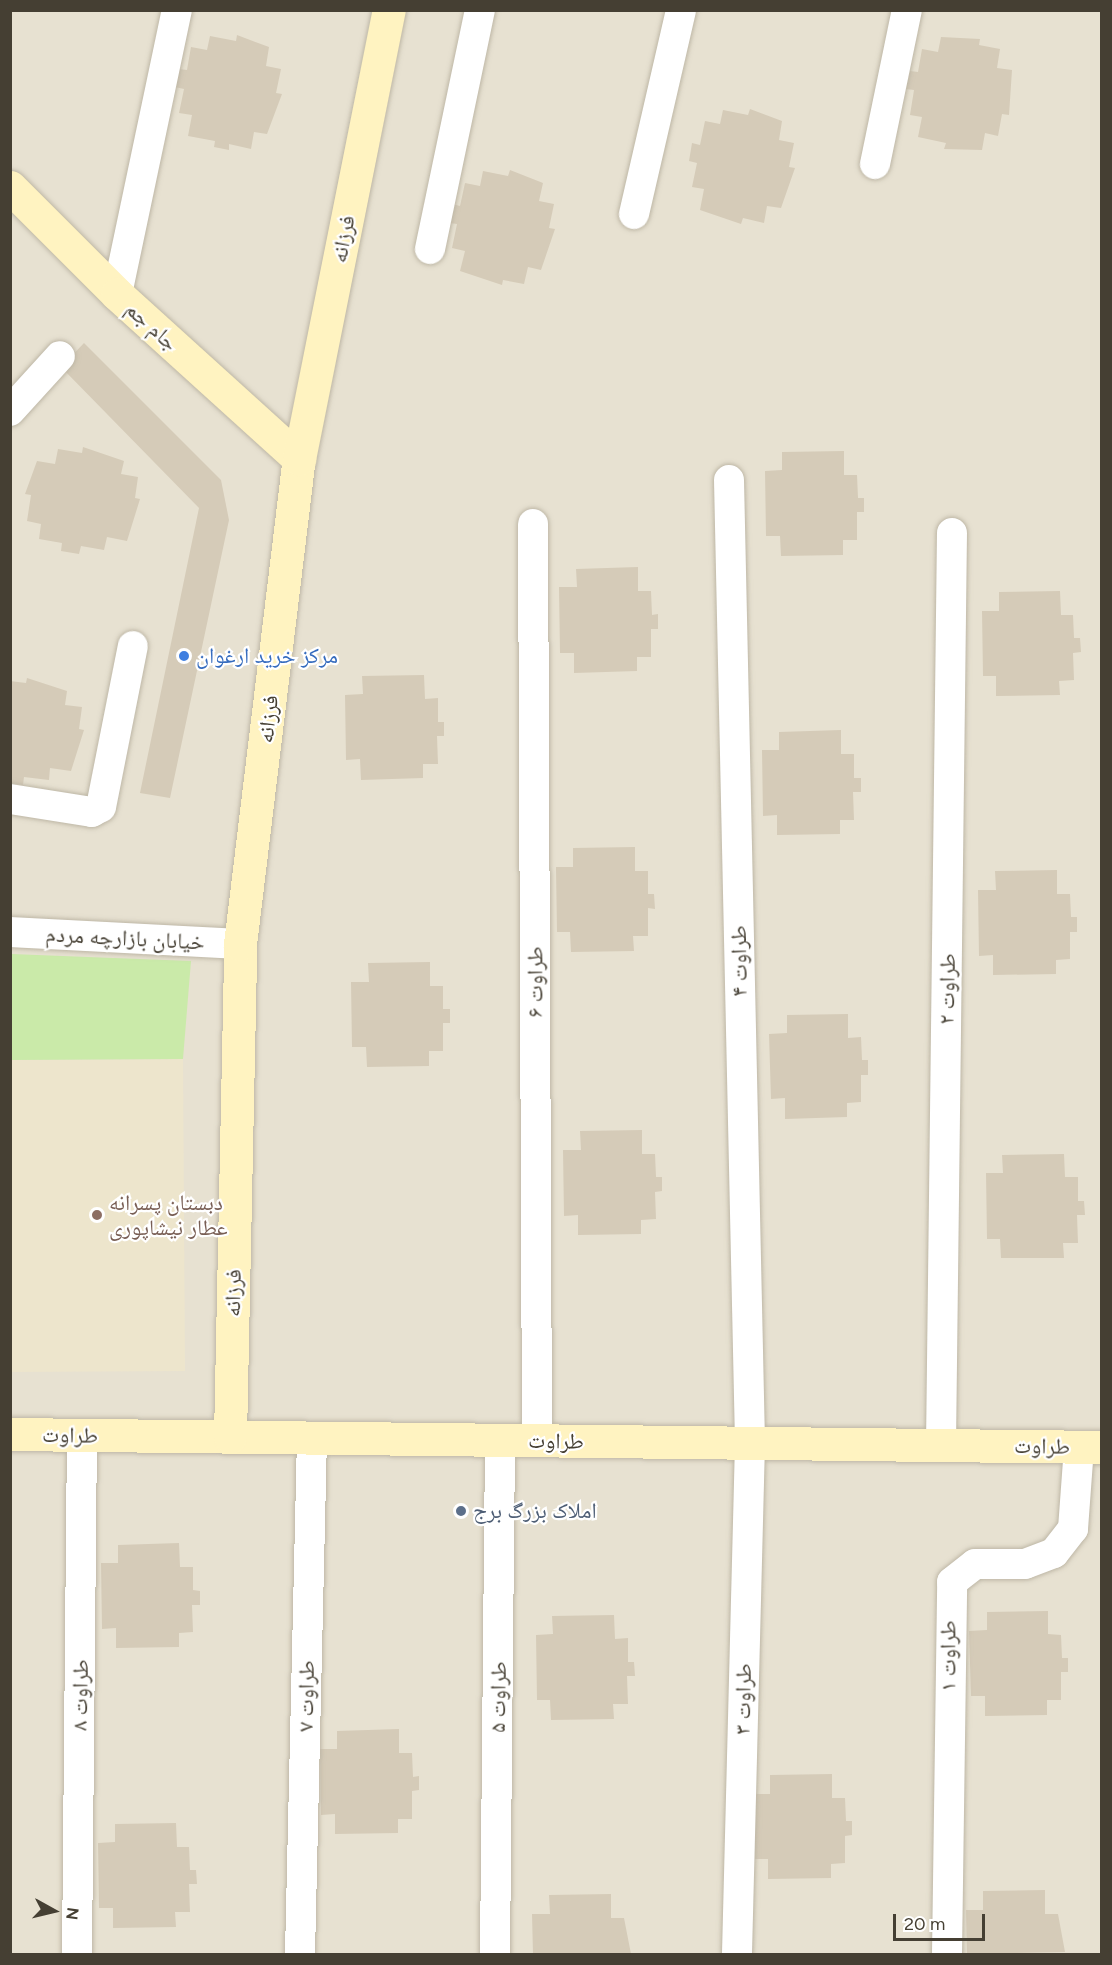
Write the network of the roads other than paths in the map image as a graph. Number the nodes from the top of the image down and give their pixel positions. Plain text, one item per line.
1 (177, 10) edge
2 (389, 10) edge
3 (480, 10) edge
4 (681, 10) edge
5 (907, 10) edge
6 (875, 164) dead end
7 (10, 187) edge
8 (634, 214) dead end
9 (429, 249) dead end
10 (117, 294) junction
11 (60, 356) dead end
12 (10, 411) edge
13 (299, 459) junction
14 (729, 480) dead end
15 (533, 524) dead end
16 (952, 533) dead end
17 (133, 646) dead end
18 (10, 799) edge
19 (10, 932) edge
20 (240, 944) junction
21 (10, 1434) edge
22 (82, 1435) junction
23 (230, 1437) junction
24 (312, 1438) junction
25 (500, 1440) junction
26 (537, 1441) junction
27 (750, 1443) junction
28 (941, 1445) junction
29 (1090, 1447) edge
30 (77, 1954) edge
31 (300, 1954) edge
32 (495, 1954) edge
33 (737, 1954) edge
34 (947, 1954) edge

1 - 10 street
2 - 13 street, فرزانه
3 - 9 street
4 - 8 street
5 - 6 street
7 - 10 street, جام جم
10 - 13 street, جام جم
11 - 12 street
13 - 20 street, فرزانه
14 - 27 street, طراوت ۴
15 - 26 street, طراوت ۶
16 - 28 street, طراوت ۲
17 - 18 street
19 - 20 street, خیابان بازارچه مردم
20 - 23 street, فرزانه
21 - 22 street, طراوت
22 - 23 street, طراوت
22 - 30 street, طراوت ۸
23 - 24 street, طراوت
24 - 25 street, طراوت
24 - 31 street, طراوت ۷
25 - 26 street, طراوت
25 - 32 street, طراوت ۵
26 - 27 street, طراوت
27 - 28 street, طراوت
27 - 33 street, طراوت ۳
28 - 29 street, طراوت
29 - 34 street, طراوت ۱

